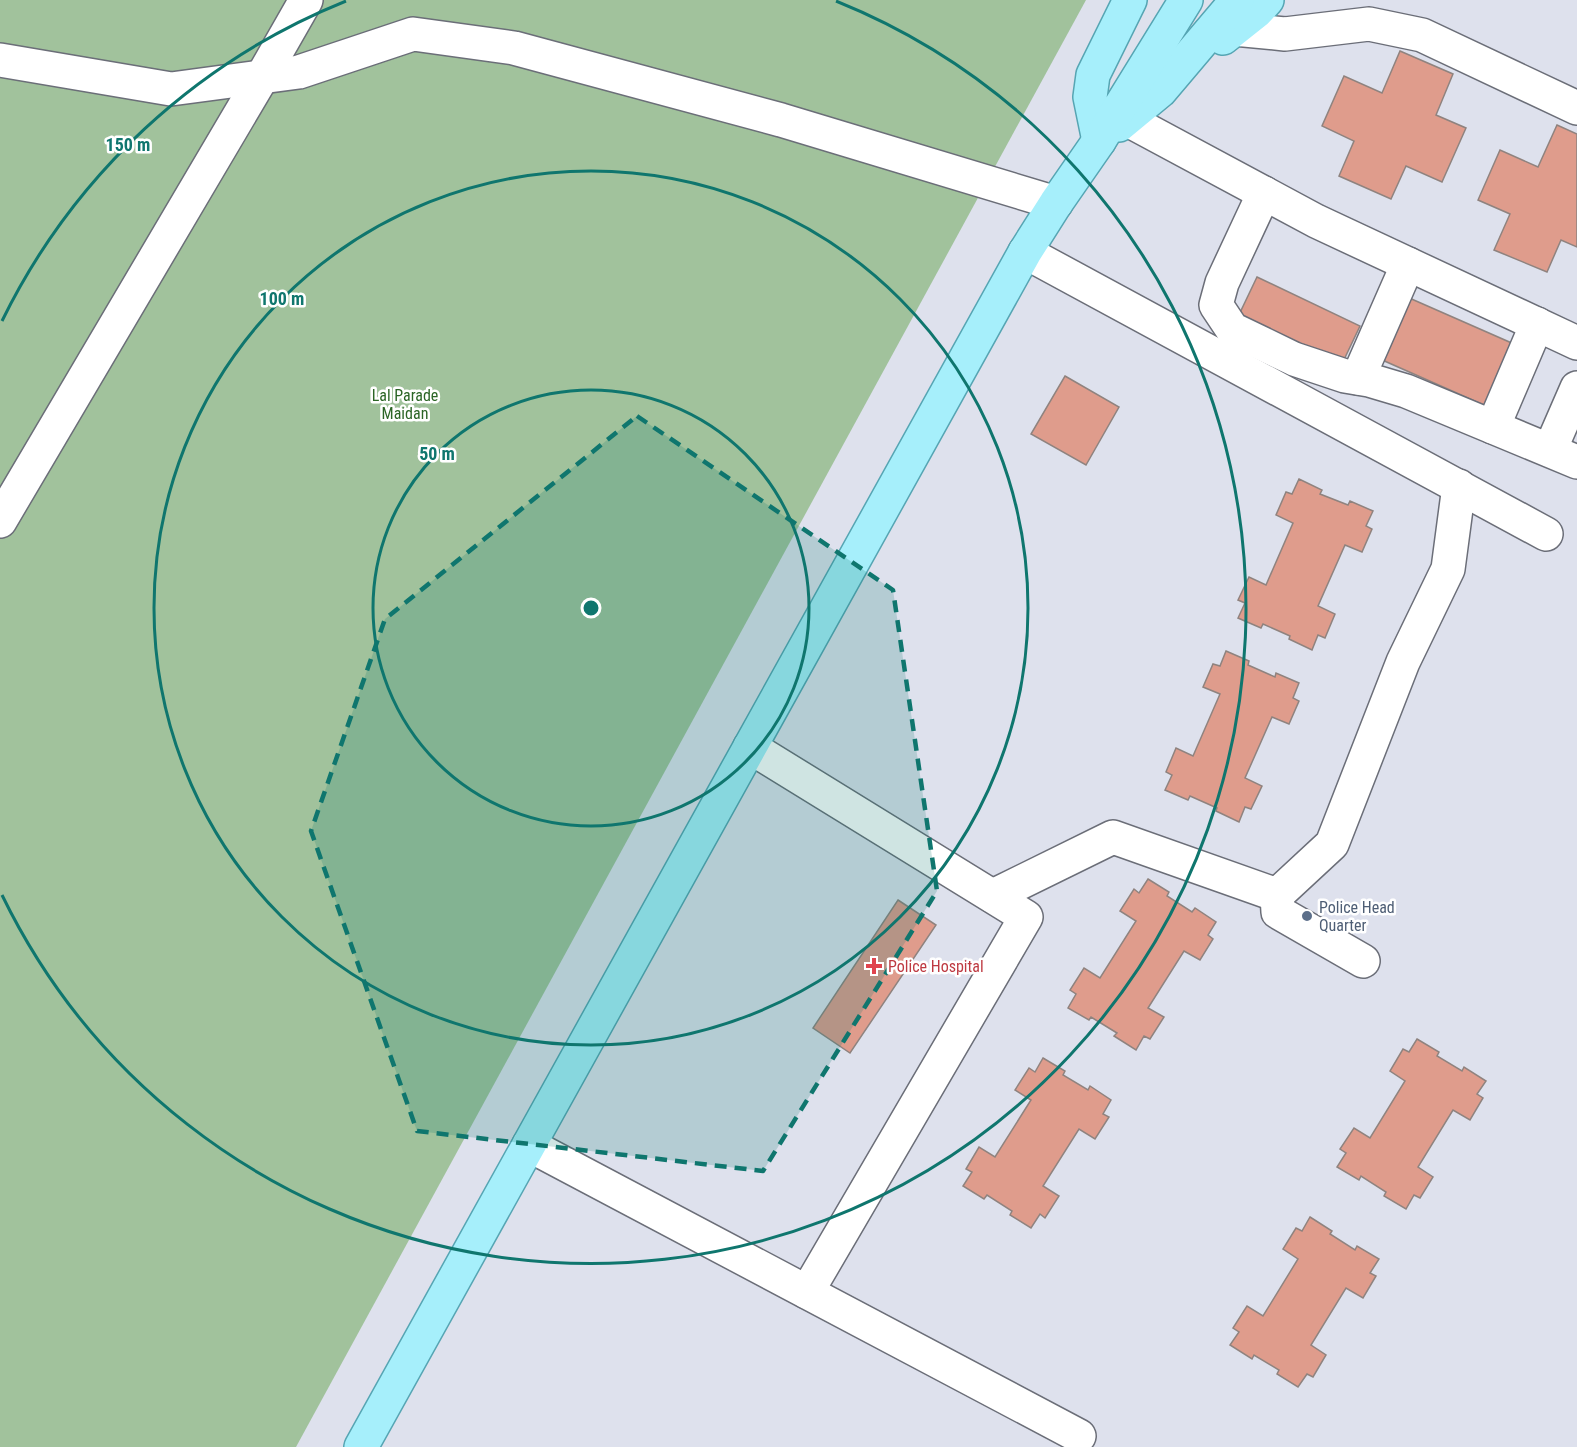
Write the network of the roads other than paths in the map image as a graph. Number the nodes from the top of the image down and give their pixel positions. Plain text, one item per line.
1 (306, 0) edge
2 (1130, 0) edge
3 (1186, 0) edge
4 (1267, 0) edge
5 (1236, 15) edge
6 (0, 60) edge
7 (262, 77) junction
8 (1577, 108) edge
9 (1126, 118) junction
10 (1099, 141) junction
11 (1264, 194) junction
12 (1056, 203) junction
13 (1025, 252) junction
14 (1408, 264) junction
15 (1537, 324) junction
16 (1577, 343) edge
17 (1358, 378) junction
18 (1577, 388) edge
19 (1493, 427) junction
20 (1563, 456) edge
21 (1459, 486) junction
22 (0, 521) edge
23 (1546, 534) dead end
24 (750, 747) junction
25 (1277, 895) junction
26 (993, 896) junction
27 (1364, 961) dead end
28 (529, 1145) junction
29 (807, 1292) junction
30 (1079, 1436) dead end
31 (361, 1447) edge

1 - 7 street
2 - 10 main road
3 - 10 main road
4 - 5 main road
5 - 8 street
5 - 9 main road
6 - 7 street
7 - 12 street
7 - 22 street
9 - 10 main road
9 - 11 street
10 - 12 main road
11 - 14 street
11 - 17 street
12 - 13 main road
13 - 21 street
13 - 24 main road
14 - 15 street
14 - 17 street
15 - 16 street
15 - 19 street
17 - 19 street
18 - 20 street
19 - 20 street
21 - 23 street
21 - 25 street
24 - 26 street
24 - 28 main road
25 - 26 street
25 - 27 street
26 - 29 street
28 - 29 street
28 - 31 main road
29 - 30 street

